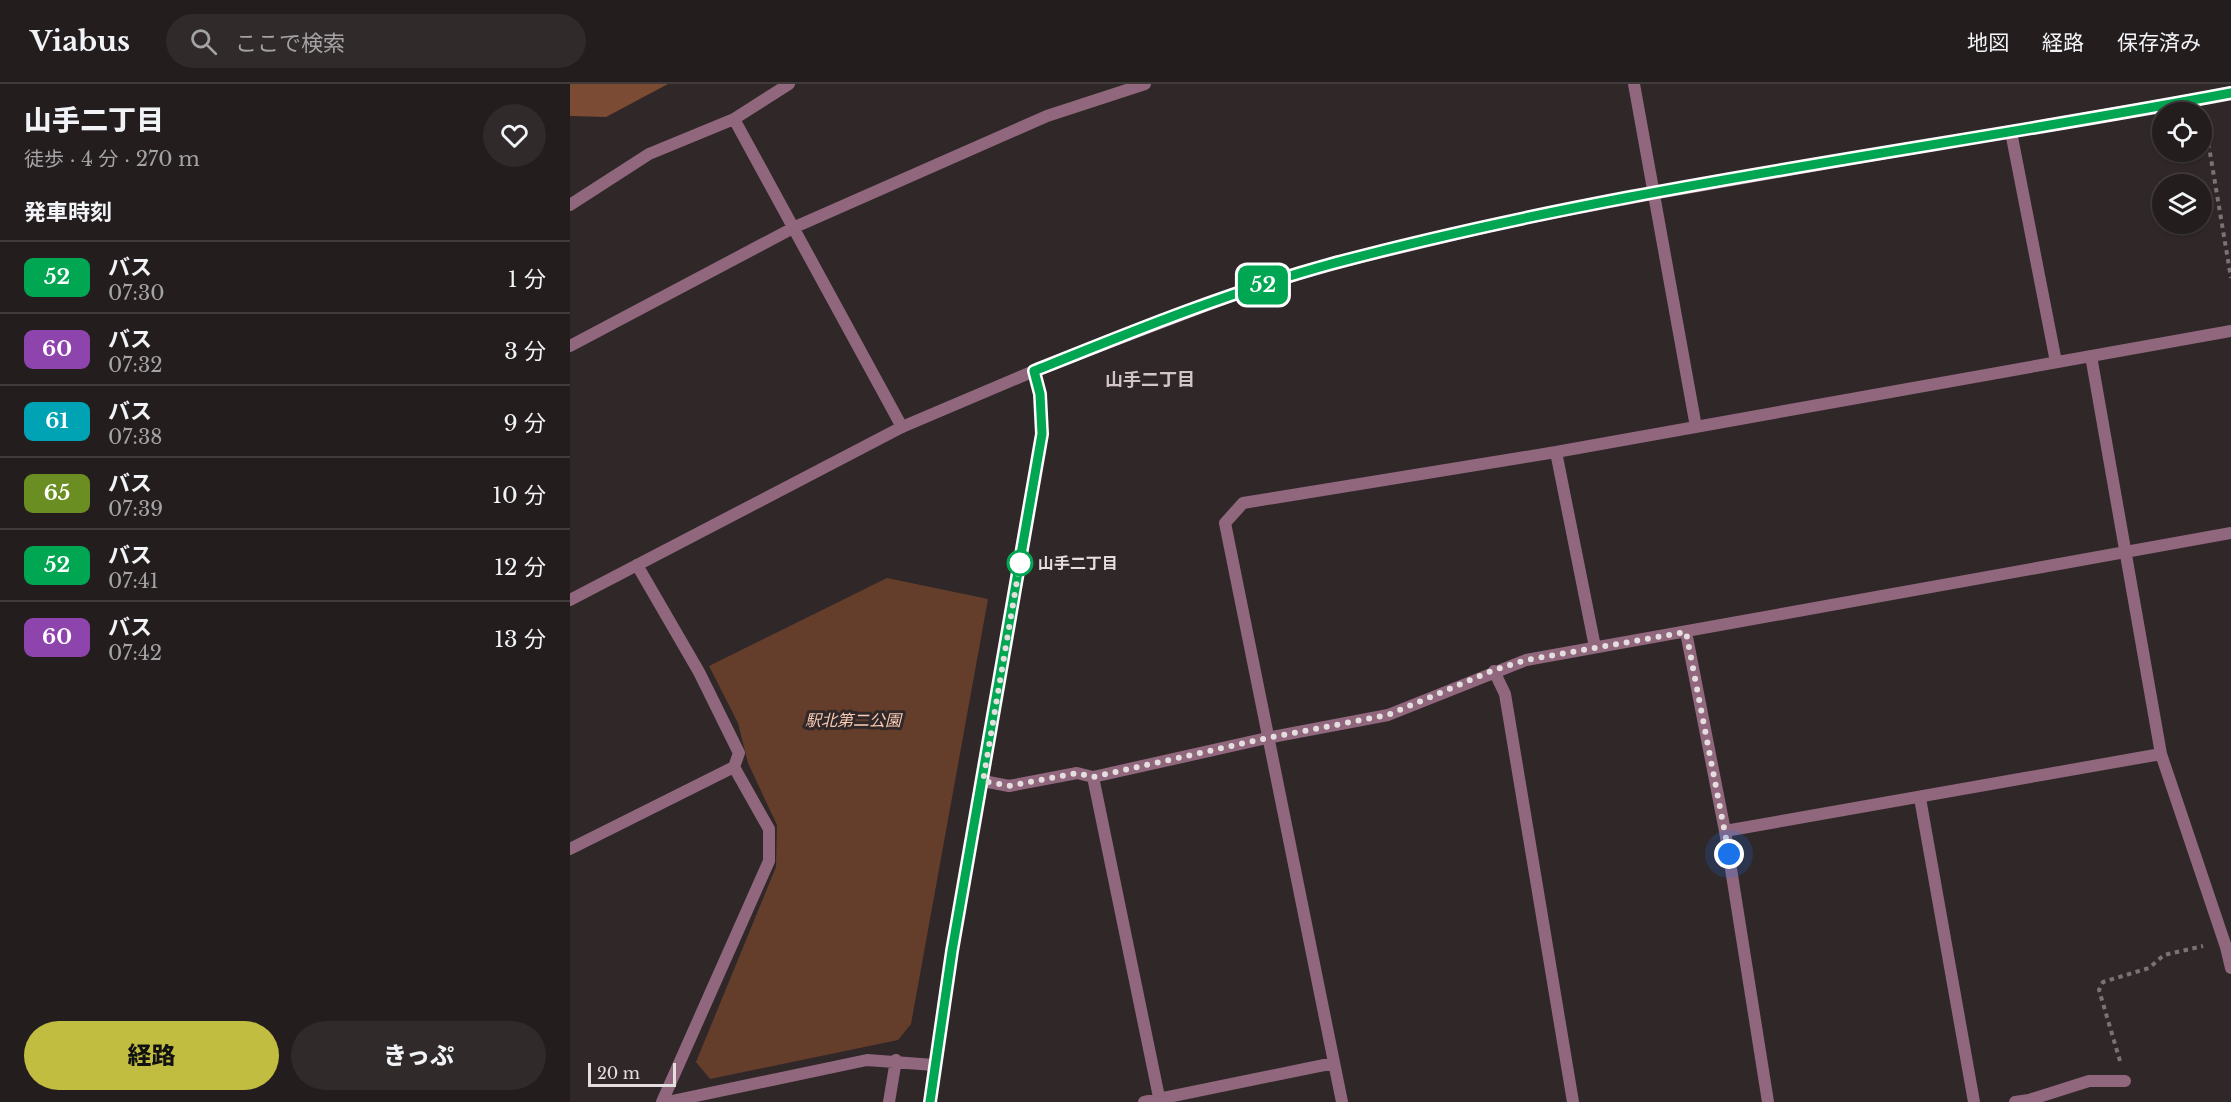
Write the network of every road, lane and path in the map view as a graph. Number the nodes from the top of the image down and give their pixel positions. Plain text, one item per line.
1 (789, 84) edge
2 (1145, 84) edge
3 (1634, 84) edge
4 (1132, 86) edge
5 (2231, 93) edge
6 (2200, 99) junction
7 (734, 119) junction
8 (2011, 132) junction
9 (1652, 194) junction
10 (570, 205) edge
11 (795, 227) junction
12 (2231, 278) edge
13 (2231, 331) edge
14 (570, 346) edge
15 (2091, 356) junction
16 (2056, 362) junction
17 (1034, 371) junction
18 (903, 427) junction
19 (1696, 427) junction
20 (1556, 452) junction
21 (2231, 533) edge
22 (2127, 554) junction
23 (637, 565) junction
24 (570, 600) edge
25 (1686, 632) junction
26 (1596, 647) junction
27 (1494, 670) junction
28 (1267, 738) junction
29 (2161, 754) junction
30 (734, 767) junction
31 (1093, 777) junction
32 (983, 781) junction
33 (1920, 798) junction
34 (1725, 831) junction
35 (570, 849) edge
36 (2229, 946) edge
37 (2231, 968) edge
38 (896, 1060) junction
39 (1334, 1063) junction
40 (934, 1065) junction
41 (2125, 1081) joint
42 (1160, 1100) edge
43 (662, 1102) edge
44 (667, 1102) edge
45 (889, 1102) edge
46 (930, 1102) edge
47 (1144, 1102) edge
48 (1342, 1102) edge
49 (1573, 1102) edge
50 (1768, 1102) edge
51 (1974, 1102) edge
52 (2015, 1102) edge

1 - 7 street
2 - 4 street
3 - 9 street
4 - 11 street
5 - 6 street
6 - 8 street
6 - 12 path
7 - 10 street
7 - 11 street
8 - 9 street
8 - 16 street
9 - 17 street
9 - 19 street
11 - 14 street
11 - 18 street
13 - 15 street
15 - 16 street
15 - 22 street
16 - 19 street
17 - 18 street
17 - 32 street
18 - 23 street
19 - 20 street
20 - 26 street
20 - 28 street
21 - 22 street
22 - 25 street
22 - 29 street
23 - 24 street
23 - 30 street
25 - 26 street
25 - 34 street
26 - 27 street
27 - 28 street
27 - 49 street
28 - 31 street
28 - 39 street
29 - 33 street
29 - 36 street
30 - 35 street
30 - 43 street
31 - 32 street
31 - 42 street
32 - 40 street
33 - 34 street
33 - 51 street
34 - 50 street
36 - 37 street
36 - 41 path
38 - 40 street
38 - 44 street
38 - 45 street
39 - 42 street
39 - 48 street
40 - 46 street
41 - 52 street
42 - 47 street

